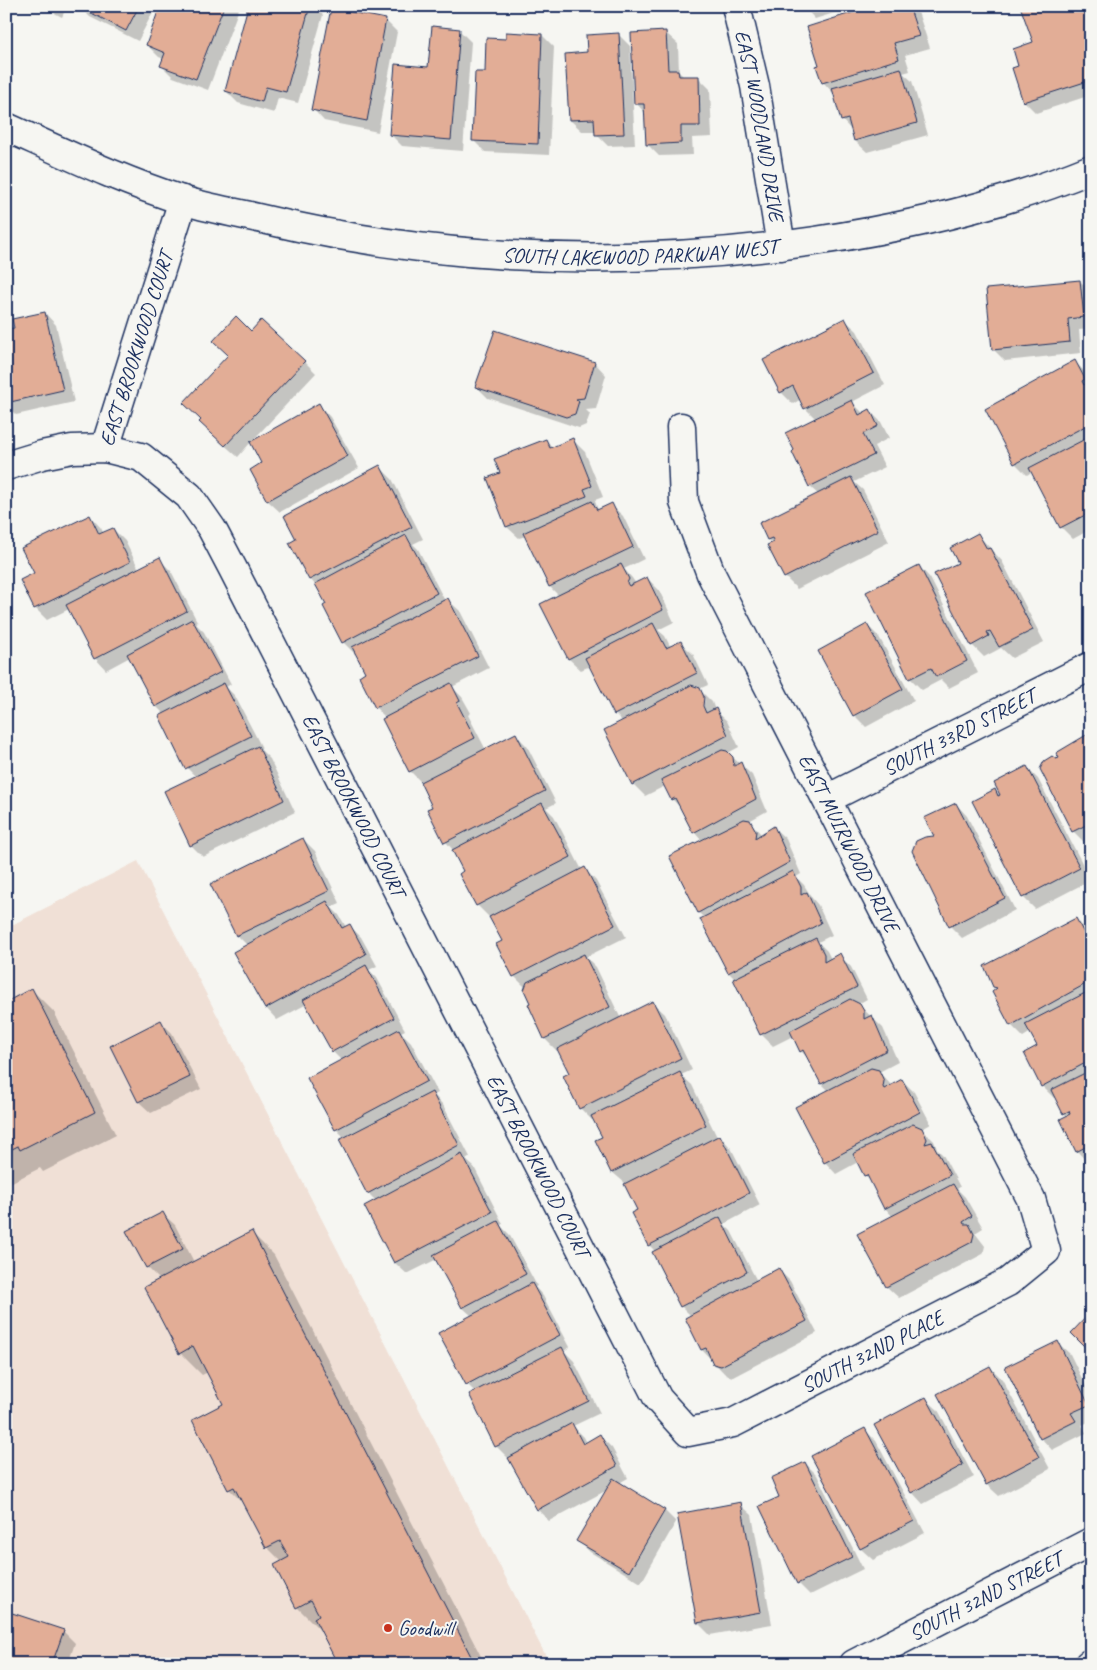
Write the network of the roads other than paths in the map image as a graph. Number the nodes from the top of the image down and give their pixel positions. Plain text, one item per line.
1 (736, 6) edge
2 (6, 127) edge
3 (1091, 169) edge
4 (183, 200) junction
5 (781, 246) junction
6 (681, 427) dead end
7 (105, 448) junction
8 (6, 466) edge
9 (1091, 666) edge
10 (827, 799) junction
11 (1046, 1251) joint
12 (688, 1432) joint
13 (1091, 1542) edge
14 (854, 1664) edge

1 - 5 street, EAST WOODLAND DRIVE
2 - 4 street, SOUTH LAKEWOOD PARKWAY WEST
3 - 5 street, SOUTH LAKEWOOD PARKWAY WEST
4 - 5 street, SOUTH LAKEWOOD PARKWAY WEST
4 - 7 street, EAST BROOKWOOD COURT
6 - 10 street, EAST MUIRWOOD DRIVE
7 - 8 street
7 - 12 street, EAST BROOKWOOD COURT
9 - 10 street, SOUTH 33RD STREET
10 - 11 street, EAST MUIRWOOD DRIVE
11 - 12 street, SOUTH 32ND PLACE
13 - 14 street, SOUTH 32ND STREET

